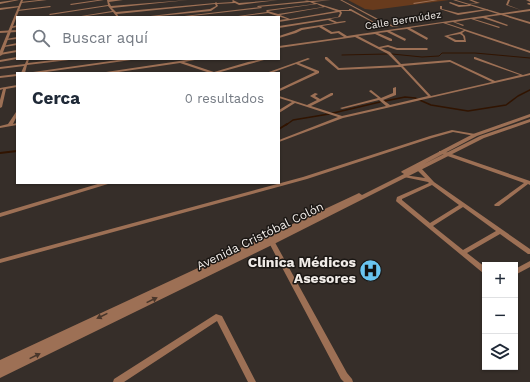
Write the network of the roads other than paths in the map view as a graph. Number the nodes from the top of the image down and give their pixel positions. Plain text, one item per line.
1 (46, 0) edge
2 (74, 0) edge
3 (103, 0) edge
4 (115, 0) edge
5 (122, 0) edge
6 (156, 0) edge
7 (180, 0) edge
8 (187, 0) edge
9 (220, 0) edge
10 (246, 0) edge
11 (277, 0) edge
12 (305, 0) edge
13 (330, 0) edge
14 (341, 0) edge
15 (437, 0) edge
16 (454, 0) edge
17 (470, 0) edge
18 (509, 0) edge
19 (21, 1) edge
20 (234, 1) edge
21 (260, 1) edge
22 (311, 1) junction
23 (0, 3) edge
24 (184, 3) junction
25 (216, 3) junction
26 (250, 3) junction
27 (414, 3) dead end
28 (450, 3) dead end
29 (316, 4) junction
30 (469, 4) junction
31 (133, 5) junction
32 (196, 5) junction
33 (69, 6) junction
34 (111, 6) edge
35 (187, 6) junction
36 (258, 6) junction
37 (441, 6) dead end
38 (50, 7) dead end
39 (179, 7) junction
40 (324, 7) junction
41 (353, 7) junction
42 (18, 8) junction
43 (261, 8) junction
44 (0, 9) edge
45 (52, 10) dead end
46 (351, 10) junction
47 (487, 10) junction
48 (530, 10) edge
49 (70, 11) junction
50 (201, 11) junction
51 (339, 11) junction
52 (523, 11) junction
53 (230, 12) junction
54 (234, 12) junction
55 (268, 12) junction
56 (183, 13) junction
57 (466, 13) junction
58 (530, 13) edge
59 (50, 14) dead end
60 (72, 14) junction
61 (174, 14) joint
62 (500, 14) junction
63 (16, 16) edge
64 (59, 16) edge
65 (79, 16) edge
66 (117, 16) edge
67 (153, 16) edge
68 (194, 16) edge
69 (236, 16) edge
70 (243, 16) edge
71 (278, 16) edge
72 (280, 16) edge
73 (478, 17) junction
74 (482, 17) junction
75 (471, 18) junction
76 (290, 19) junction
77 (328, 19) junction
78 (280, 21) edge
79 (451, 21) junction
80 (345, 22) dead end
81 (373, 22) junction
82 (382, 22) dead end
83 (442, 22) junction
84 (15, 23) edge
85 (302, 23) junction
86 (337, 23) junction
87 (367, 23) dead end
88 (530, 23) edge
89 (298, 24) junction
90 (463, 25) dead end
91 (507, 25) dead end
92 (16, 26) edge
93 (320, 26) junction
94 (12, 27) junction
95 (499, 27) dead end
96 (280, 28) edge
97 (307, 28) junction
98 (406, 28) junction
99 (464, 30) junction
100 (10, 31) junction
101 (16, 31) edge
102 (386, 31) junction
103 (0, 32) edge
104 (333, 33) junction
105 (376, 33) junction
106 (461, 33) junction
107 (356, 36) junction
108 (280, 37) edge
109 (347, 37) junction
110 (16, 38) edge
111 (7, 39) junction
112 (335, 39) junction
113 (427, 39) dead end
114 (390, 40) dead end
115 (405, 40) dead end
116 (16, 44) edge
117 (4, 46) junction
118 (280, 47) edge
119 (381, 47) junction
120 (427, 49) dead end
121 (16, 51) edge
122 (530, 52) edge
123 (0, 54) edge
124 (16, 58) edge
125 (326, 58) dead end
126 (475, 58) dead end
127 (309, 59) dead end
128 (0, 60) edge
129 (28, 60) edge
130 (62, 60) edge
131 (125, 60) edge
132 (176, 60) edge
133 (192, 60) edge
134 (263, 60) dead end
135 (112, 62) junction
136 (179, 62) junction
137 (296, 64) junction
138 (26, 65) junction
139 (402, 65) junction
140 (0, 68) edge
141 (23, 72) edge
142 (40, 72) edge
143 (114, 72) joint
144 (210, 72) edge
145 (216, 72) edge
146 (271, 72) edge
147 (530, 74) edge
148 (16, 75) edge
149 (523, 75) junction
150 (0, 78) edge
151 (495, 82) junction
152 (16, 86) edge
153 (5, 88) junction
154 (395, 88) dead end
155 (0, 89) edge
156 (280, 90) edge
157 (371, 91) dead end
158 (316, 94) dead end
159 (332, 94) dead end
160 (430, 96) junction
161 (280, 97) edge
162 (380, 99) junction
163 (320, 100) junction
164 (295, 102) junction
165 (308, 106) junction
166 (389, 106) junction
167 (0, 107) edge
168 (342, 108) dead end
169 (280, 111) edge
170 (16, 115) edge
171 (530, 115) edge
172 (342, 117) junction
173 (530, 120) edge
174 (16, 124) edge
175 (10, 125) junction
176 (0, 127) edge
177 (475, 134) junction
178 (280, 141) edge
179 (444, 153) junction
180 (419, 169) junction
181 (404, 176) junction
182 (431, 182) junction
183 (529, 183) edge
184 (103, 184) edge
185 (463, 205) junction
186 (497, 205) dead end
187 (0, 215) edge
188 (429, 226) junction
189 (500, 231) junction
190 (271, 240) junction
191 (530, 252) edge
192 (462, 253) junction
193 (0, 261) edge
194 (530, 264) edge
195 (482, 269) edge
196 (518, 270) edge
197 (0, 366) edge
198 (0, 373) edge
199 (117, 382) edge
200 (252, 382) edge
201 (349, 382) edge

1 - 19 street
2 - 33 street
3 - 33 street
4 - 5 street
4 - 34 street
6 - 31 street
7 - 8 street
7 - 24 street
7 - 31 street
9 - 24 street
10 - 26 street
11 - 21 street
12 - 22 street
13 - 22 street
14 - 41 street
15 - 27 street
16 - 30 street
17 - 30 street
18 - 52 street
19 - 23 street
19 - 42 street
20 - 25 street
20 - 26 street
21 - 26 street
22 - 29 street
22 - 36 street
24 - 34 street
24 - 35 street
25 - 32 street
25 - 50 street
28 - 30 street
29 - 40 street
29 - 55 street
30 - 47 street
31 - 34 street
32 - 35 street
32 - 50 street
33 - 34 street
33 - 45 street
33 - 49 street
34 - 39 street
34 - 49 street
34 - 60 street
34 - 65 street
34 - 66 street
35 - 39 street
36 - 43 street
36 - 54 street
37 - 57 street
38 - 42 street
39 - 56 street
40 - 51 street
40 - 71 street
41 - 46 street
41 - 81 street
42 - 44 street
42 - 63 street
43 - 54 street
43 - 55 street
46 - 51 street
46 - 81 street
47 - 57 street
47 - 62 street
48 - 52 street, Calle Bermúdez
49 - 59 street
49 - 60 street
50 - 56 street
51 - 76 street
51 - 77 street
52 - 58 street
52 - 62 street, Calle Bermúdez
53 - 54 street
53 - 68 street
53 - 69 street
55 - 70 street
55 - 71 street
56 - 61 street
57 - 73 street
60 - 64 street
61 - 67 street
62 - 74 street, Calle Bermúdez
62 - 88 street
72 - 76 street
73 - 74 street, Calle Bermúdez
73 - 75 street, Calle Bermúdez
74 - 91 street
75 - 79 street, Calle Bermúdez
75 - 95 street
76 - 78 street
76 - 85 street
77 - 85 street
77 - 86 street
79 - 83 street, Calle Bermúdez
79 - 90 street
80 - 86 street
81 - 87 street
82 - 98 street
83 - 98 street, Calle Bermúdez
83 - 99 street
84 - 94 street
85 - 89 street
86 - 93 street
89 - 96 street
89 - 97 street
92 - 94 street
93 - 97 street
93 - 104 street
94 - 100 street
97 - 108 street
98 - 102 street, Calle Bermúdez
98 - 113 street
99 - 106 street
99 - 122 street
100 - 101 street
100 - 103 street
100 - 111 street
102 - 105 street, Calle Bermúdez
102 - 115 street
104 - 109 street
104 - 112 street
105 - 107 street, Calle Bermúdez
105 - 114 street
106 - 106 street
107 - 109 street, Calle Bermúdez
107 - 119 street
109 - 112 street, Calle Bermúdez
110 - 111 street
111 - 117 street
112 - 118 street, Calle Bermúdez
116 - 117 street
117 - 123 street
119 - 120 street
119 - 139 street
121 - 123 street
124 - 128 street
125 - 139 street
126 - 149 street
127 - 137 street
129 - 138 street
130 - 138 street
131 - 135 street
132 - 136 street
133 - 136 street
134 - 145 street
135 - 142 street
135 - 143 street
136 - 143 street
136 - 144 street
137 - 146 street
137 - 156 street
138 - 140 street
138 - 141 street
139 - 151 street
139 - 160 street
147 - 149 street
148 - 150 street
149 - 151 street
151 - 160 street
152 - 153 street
153 - 155 street
153 - 167 street
154 - 162 street
157 - 162 street
158 - 163 street
159 - 163 street
160 - 166 street
161 - 164 street
162 - 166 street
162 - 168 street
163 - 165 street
164 - 165 street
164 - 169 street
165 - 172 street
166 - 172 street
170 - 175 street
171 - 177 street, Avenida Cristóbal Colón
172 - 178 street
173 - 179 street, Avenida Cristóbal Colón
174 - 175 street
175 - 176 street
177 - 179 street, Avenida Cristóbal Colón
177 - 193 street
179 - 180 street, Avenida Cristóbal Colón
179 - 183 street
179 - 190 street, Avenida Cristóbal Colón
180 - 181 street, Avenida Cristóbal Colón
180 - 182 street
181 - 182 street
181 - 190 street, Avenida Cristóbal Colón
182 - 185 street
182 - 188 street
183 - 186 street
184 - 187 street
185 - 188 street
185 - 189 street
188 - 192 street
189 - 191 street
189 - 192 street
190 -> 197 street, Avenida Cristóbal Colón
198 -> 190 street, Avenida Cristóbal Colón
190 - 201 street
192 - 195 street
194 - 196 street
199 - 200 street

